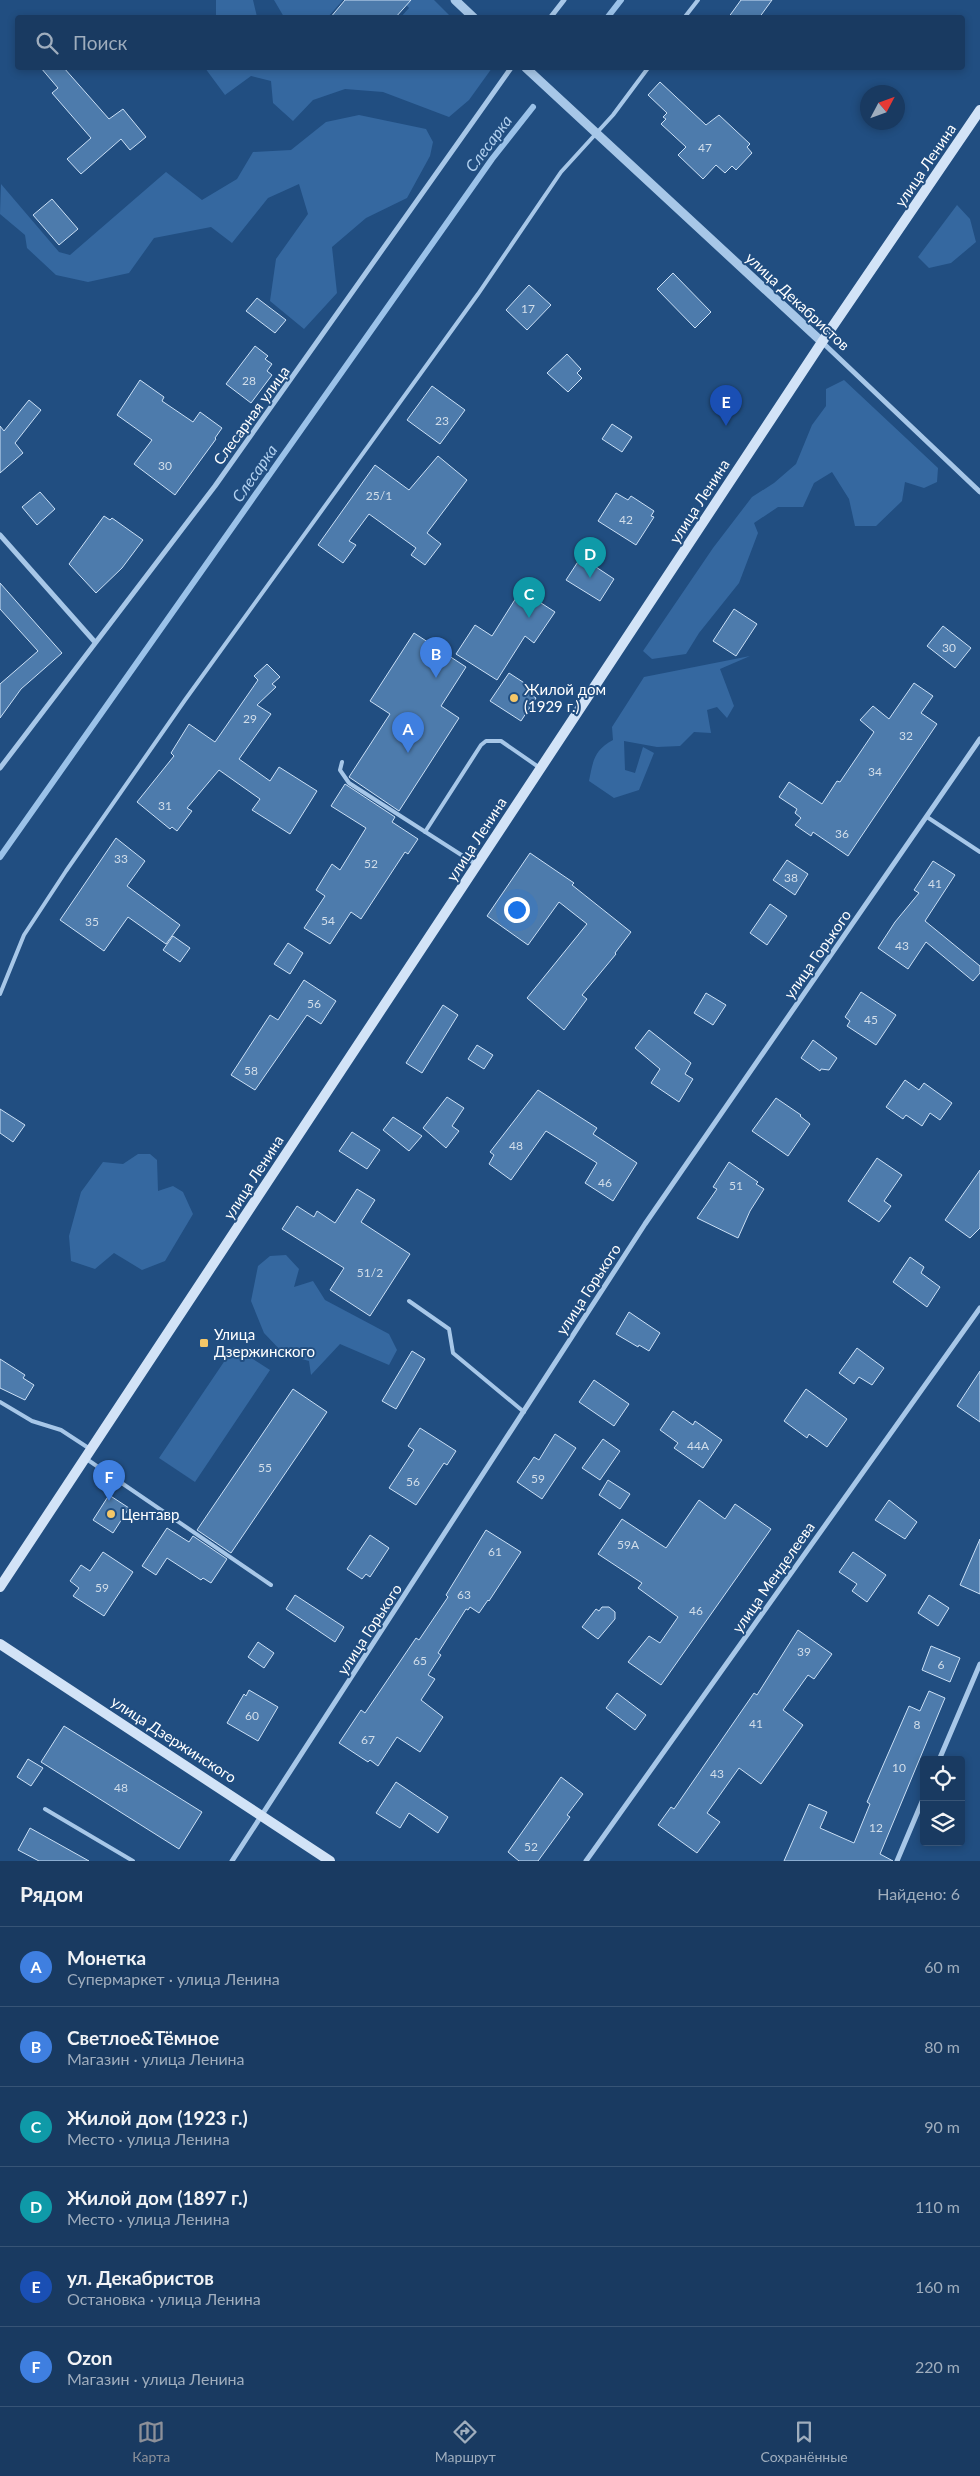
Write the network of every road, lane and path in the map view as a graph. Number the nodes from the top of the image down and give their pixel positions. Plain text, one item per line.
1 (455, 0) edge
2 (564, 0) edge
3 (698, 0) edge
4 (471, 15) edge
5 (552, 15) edge
6 (686, 15) edge
7 (510, 70) edge
8 (528, 70) edge
9 (647, 70) edge
10 (980, 110) edge
11 (596, 132) junction
12 (822, 342) junction
13 (980, 492) edge
14 (0, 535) edge
15 (94, 641) junction
16 (980, 739) edge
17 (342, 762) dead end
18 (0, 768) edge
19 (541, 768) junction
20 (927, 817) junction
21 (425, 832) junction
22 (980, 852) edge
23 (477, 865) junction
24 (0, 994) edge
25 (409, 1301) dead end
26 (980, 1308) edge
27 (0, 1402) edge
28 (524, 1412) junction
29 (88, 1454) junction
30 (271, 1585) dead end
31 (0, 1587) edge
32 (0, 1644) edge
33 (980, 1664) edge
34 (941, 1756) edge
35 (922, 1801) edge
36 (45, 1809) dead end
37 (264, 1816) junction
38 (133, 1861) edge
39 (232, 1861) edge
40 (330, 1861) edge
41 (586, 1861) edge
42 (897, 1861) edge

1 - 4 street
2 - 5 street
3 - 6 lane
7 - 15 street, Слесарная улица
8 - 11 street, улица Декабристов
9 - 11 lane
10 - 12 main road, улица Ленина
11 - 12 street, улица Декабристов
11 - 24 lane
12 - 13 street, улица Декабристов
12 - 19 main road, улица Ленина
14 - 15 street
15 - 18 street, Слесарная улица
16 - 20 street, улица Горького
17 - 21 lane
19 - 21 lane
19 - 23 main road, улица Ленина
20 - 22 lane
20 - 28 street, улица Горького
21 - 23 lane
23 - 29 main road, улица Ленина
25 - 28 lane
26 - 41 street, улица Менделеева
27 - 29 lane
28 - 37 street, улица Горького
29 - 30 lane
29 - 31 main road, улица Ленина
32 - 37 main road, улица Дзержинского
33 - 34 street
35 - 42 street
36 - 38 lane
37 - 39 street, улица Горького
37 - 40 main road, улица Дзержинского

